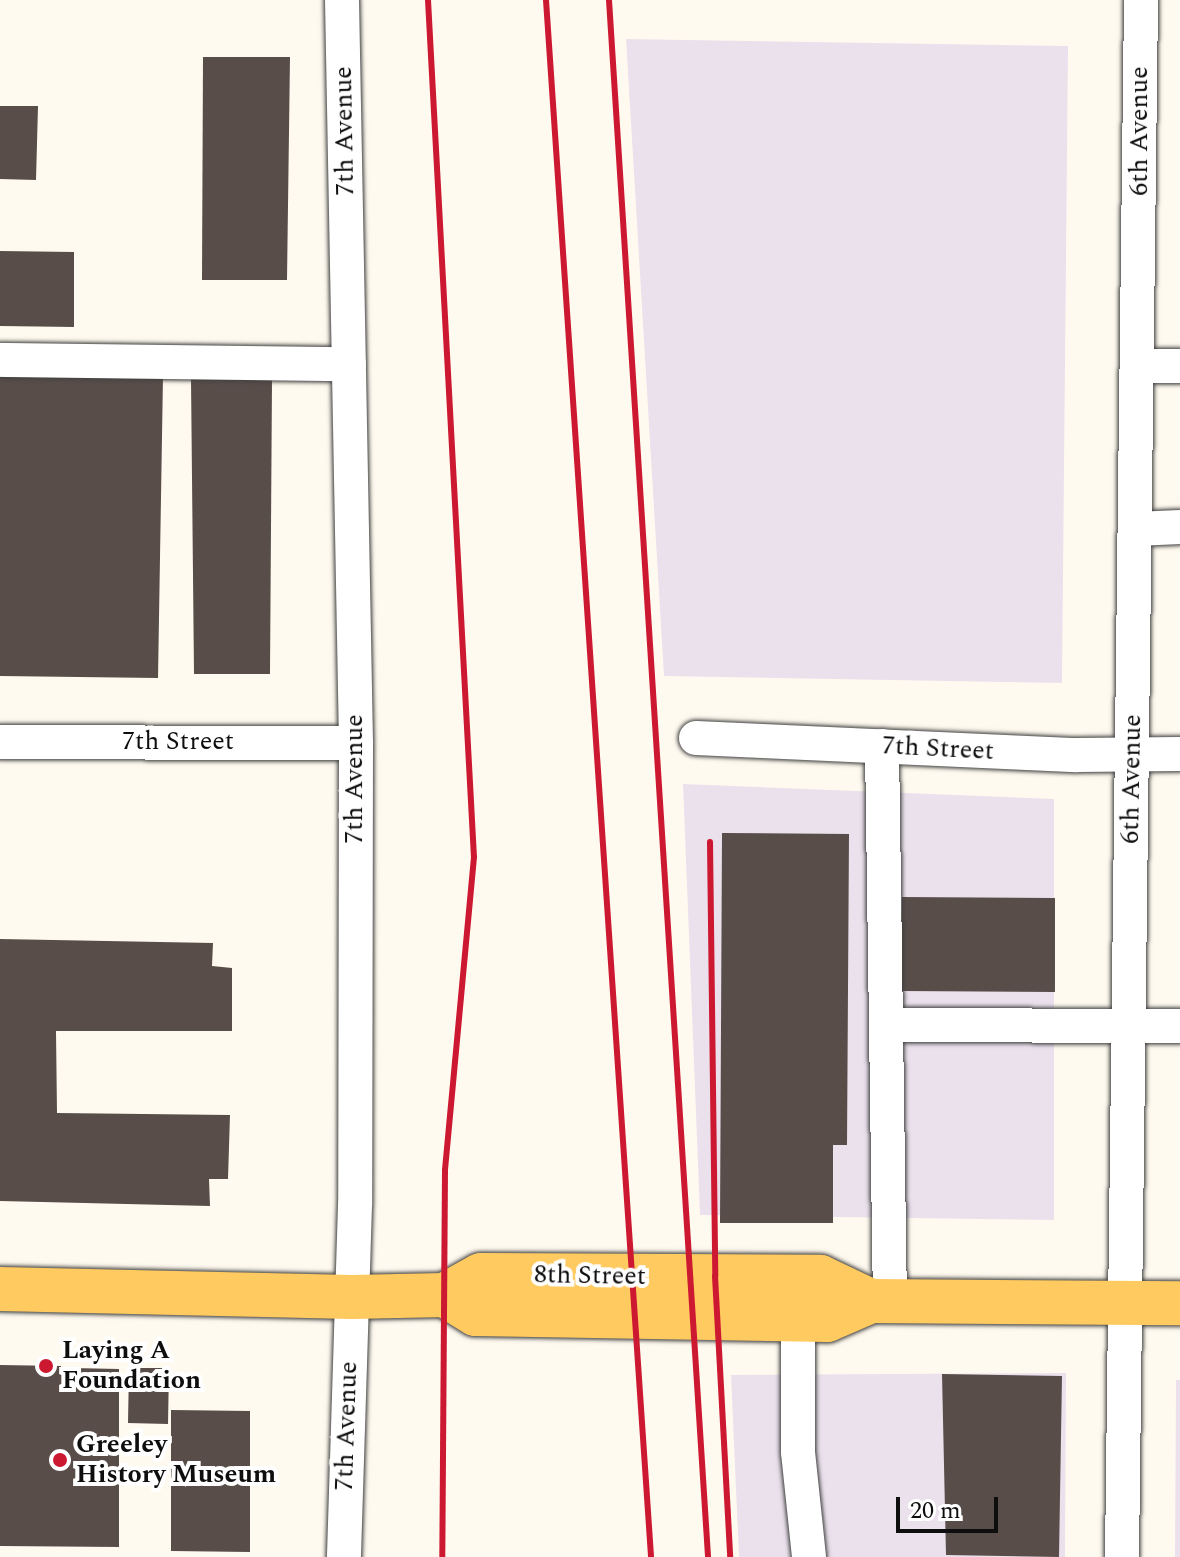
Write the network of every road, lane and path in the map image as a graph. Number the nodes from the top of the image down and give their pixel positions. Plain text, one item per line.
1 (342, 0) edge
2 (1141, 0) edge
3 (0, 360) edge
4 (349, 364) junction
5 (1138, 366) junction
6 (1180, 366) edge
7 (1180, 527) edge
8 (1136, 529) junction
9 (696, 738) dead end
10 (0, 742) edge
11 (356, 743) junction
12 (882, 746) junction
13 (1133, 754) junction
14 (1180, 754) edge
15 (887, 1025) junction
16 (1128, 1026) junction
17 (1180, 1026) edge
18 (0, 1289) edge
19 (445, 1295) junction
20 (352, 1297) junction
21 (880, 1302) junction
22 (1123, 1303) junction
23 (1180, 1303) edge
24 (798, 1319) junction
25 (344, 1557) edge
26 (809, 1557) edge
27 (1122, 1557) edge

1 - 4 street, 7th Avenue
2 - 5 street, 6th Avenue
3 - 4 street
4 - 11 street, 7th Avenue
5 - 6 street
5 - 8 street, 6th Avenue
7 - 8 street
8 - 13 street, 6th Avenue
9 - 12 street, 7th Street
10 - 11 street, 7th Street
11 - 20 street, 7th Avenue
12 - 13 street, 7th Street
12 - 15 street
13 - 14 street, 7th Street
13 - 16 street, 6th Avenue
15 - 16 street
15 - 21 street
16 - 17 street
16 - 22 street, 6th Avenue
18 - 20 main road, 8th Street
19 - 20 main road, 8th Street
19 - 21 main road, 8th Street
19 - 24 main road
20 - 25 street, 7th Avenue
21 - 22 main road, 8th Street
21 - 24 main road
22 - 23 main road, 8th Street
22 - 27 street, 6th Avenue
24 - 26 street

